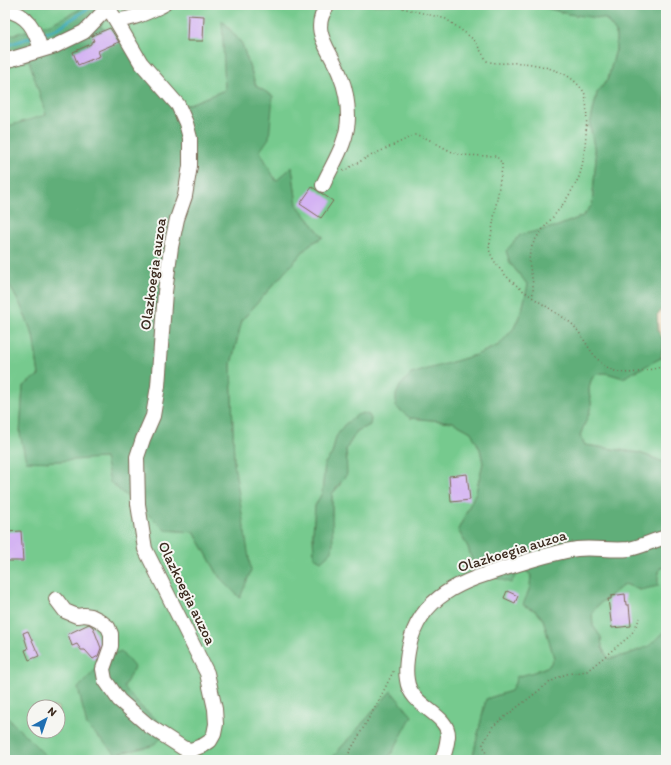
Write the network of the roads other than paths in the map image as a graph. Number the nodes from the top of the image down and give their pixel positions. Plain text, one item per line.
1 (163, 5) edge
2 (328, 5) edge
3 (109, 6) edge
4 (5, 10) edge
5 (116, 20) junction
6 (39, 41) junction
7 (5, 61) edge
8 (326, 179) road end
9 (666, 536) edge
10 (56, 599) dead end
11 (442, 760) edge

1 - 5 street
2 - 8 street
3 - 5 street, Olazkoegia auzoa
3 - 6 street
4 - 6 street
5 - 10 street, Olazkoegia auzoa
6 - 7 street
9 - 11 street, Olazkoegia auzoa

